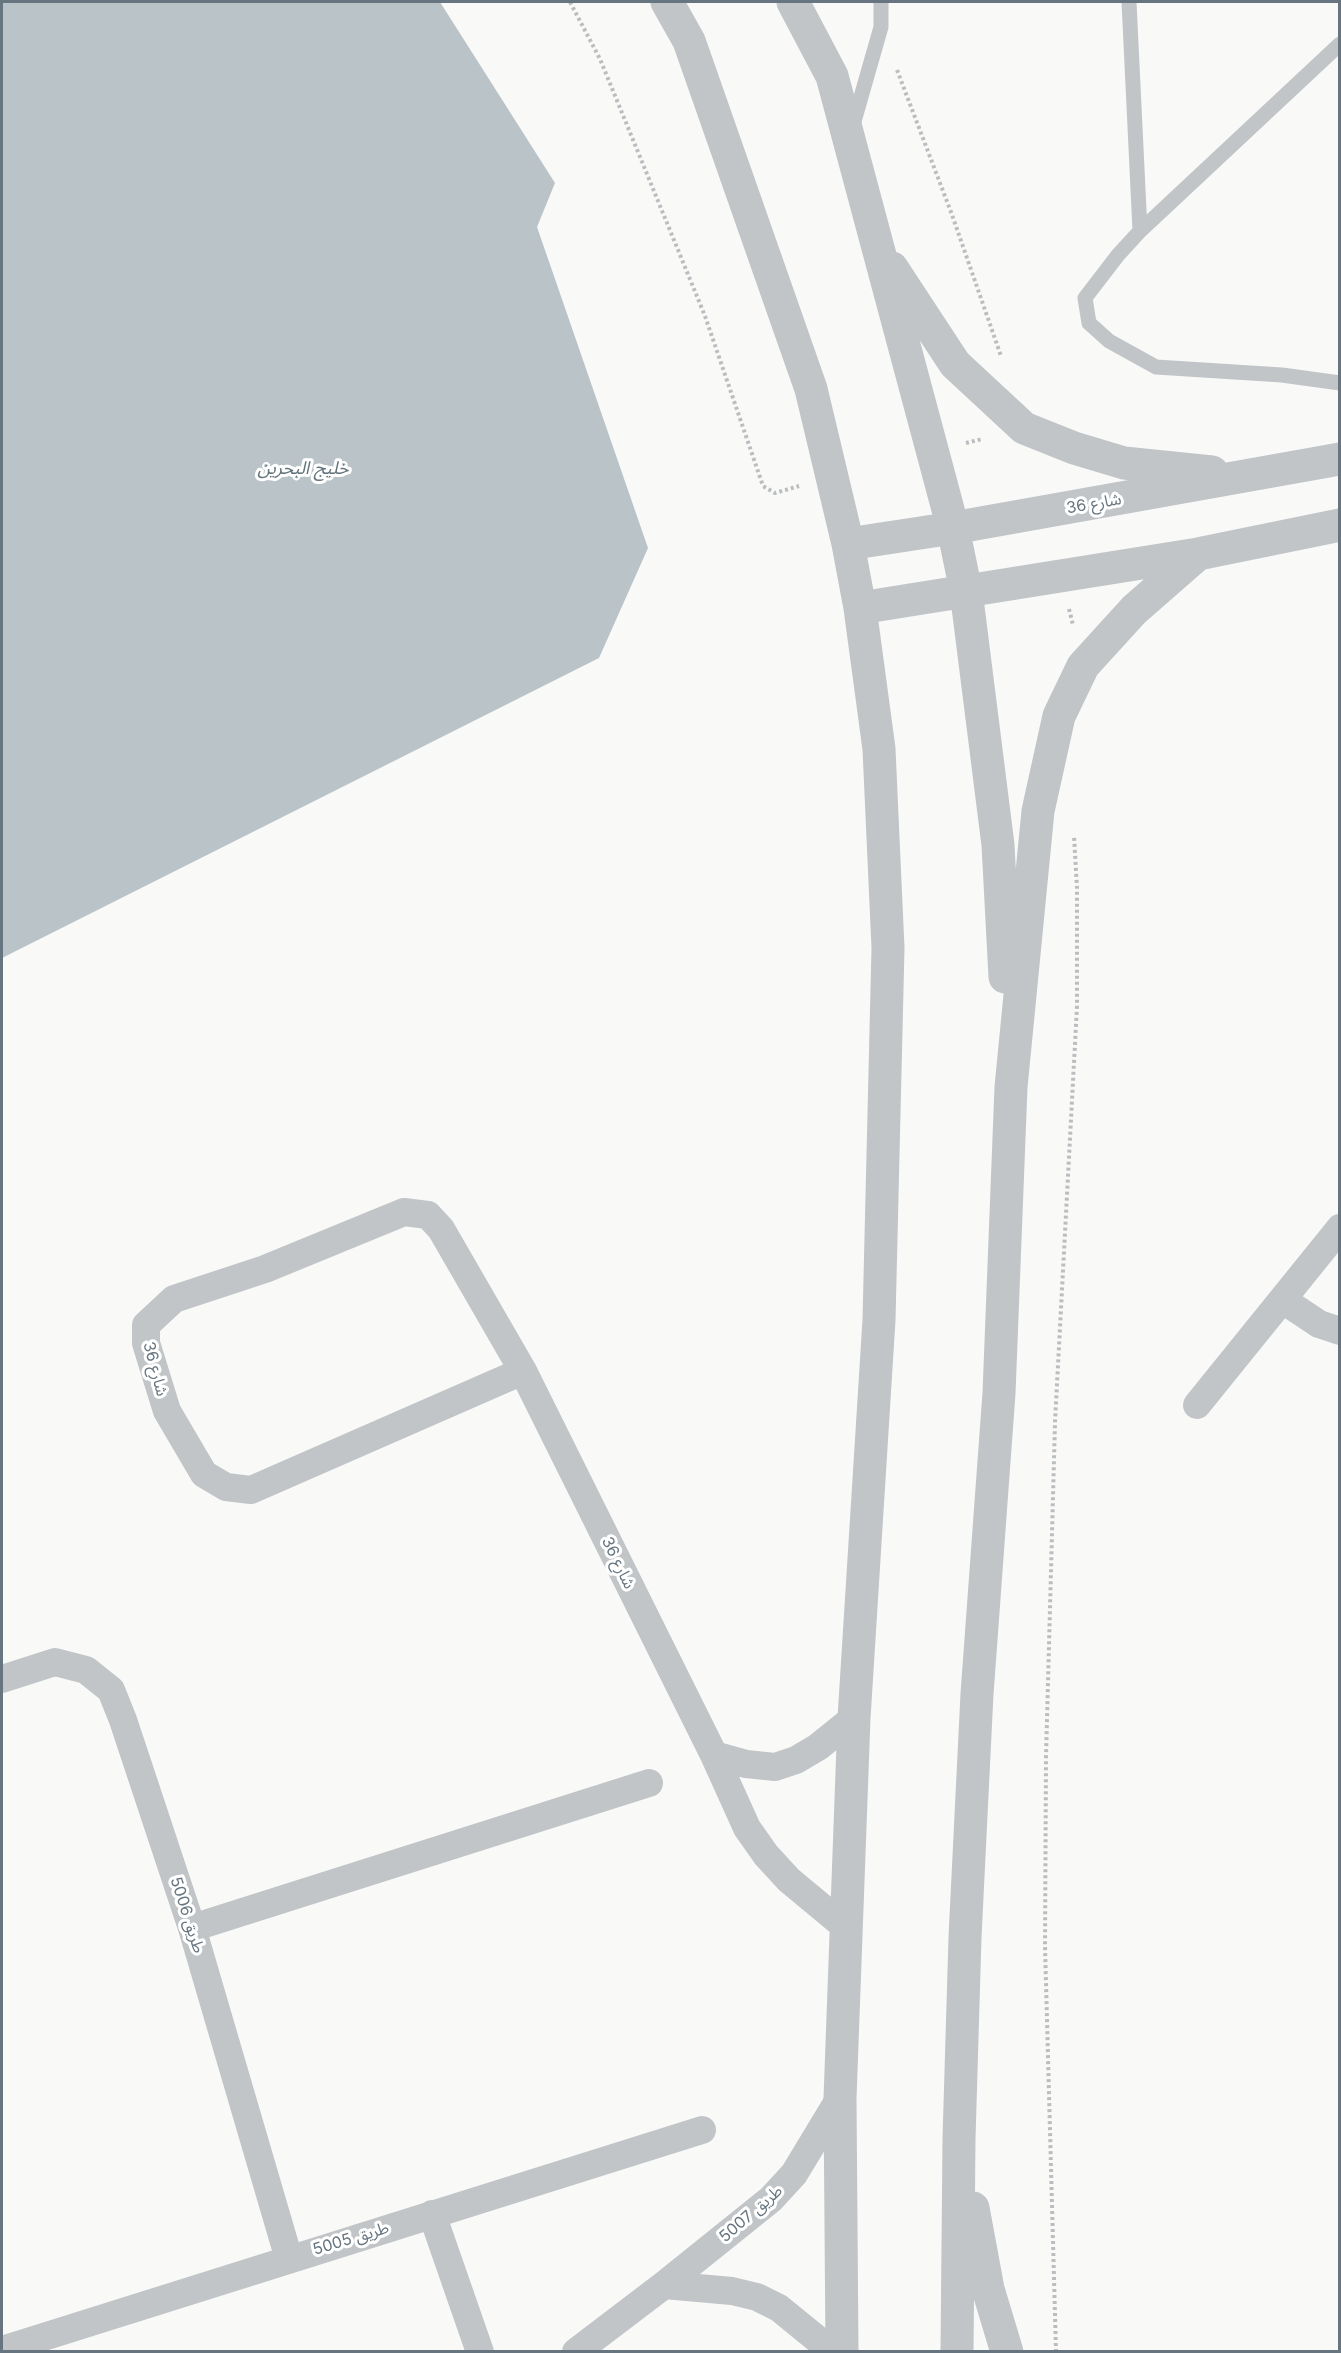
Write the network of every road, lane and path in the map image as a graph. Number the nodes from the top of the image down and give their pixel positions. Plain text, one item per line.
1 (570, 2) edge
2 (667, 2) edge
3 (793, 2) edge
4 (880, 2) edge
5 (1130, 2) edge
6 (881, 27) junction
7 (1340, 44) edge
8 (849, 137) junction
9 (1140, 231) junction
10 (876, 244) junction
11 (1004, 365) dead end
12 (1340, 383) edge
13 (1024, 428) junction
14 (932, 452) junction
15 (1340, 459) edge
16 (1253, 476) junction
17 (832, 478) junction
18 (1340, 525) edge
19 (952, 528) junction
20 (848, 544) junction
21 (1198, 554) junction
22 (966, 591) junction
23 (860, 608) junction
24 (1074, 831) dead end
25 (1011, 1087) junction
26 (1340, 1228) edge
27 (1283, 1300) junction
28 (1340, 1331) edge
29 (523, 1371) junction
30 (1197, 1405) dead end
31 (2, 1678) edge
32 (854, 1718) junction
33 (714, 1755) junction
34 (649, 1783) dead end
35 (192, 1928) junction
36 (848, 1929) junction
37 (840, 2098) junction
38 (702, 2130) dead end
39 (959, 2139) junction
40 (432, 2214) junction
41 (289, 2259) junction
42 (664, 2284) junction
43 (2, 2350) edge
44 (480, 2352) edge
45 (576, 2352) edge
46 (833, 2352) edge
47 (842, 2352) edge
48 (957, 2352) edge
49 (1007, 2352) edge
50 (1056, 2352) edge

1 - 17 path
2 - 17 street
3 - 8 street
4 - 6 lane
5 - 9 lane
6 - 8 lane
6 - 11 path
7 - 9 lane
8 - 10 street
9 - 12 lane
10 - 13 street
10 - 14 street
13 - 14 path
13 - 16 street
14 - 19 street
15 - 16 street, شارع 36
16 - 19 street, شارع 36
17 - 20 street
18 - 21 street
19 - 20 street, شارع 36
19 - 22 street
20 - 23 street
21 - 22 street
21 - 25 street
22 - 23 street
22 - 25 street
23 - 32 street
24 - 50 path
25 - 39 street
26 - 27 street
27 - 28 street
27 - 30 street
29 - 29 street, شارع 36
29 - 33 street, شارع 36
31 - 35 street, طريق 5006
32 - 33 street
32 - 36 street
33 - 36 street, شارع 36
34 - 35 street
35 - 41 street, طريق 5006
36 - 37 street
37 - 42 street, طريق 5007
37 - 47 street
38 - 40 street, طريق 5005
39 - 48 street
39 - 49 street
40 - 41 street, طريق 5005
40 - 44 street
41 - 43 street, طريق 5005
42 - 45 street, طريق 5007
42 - 46 street

